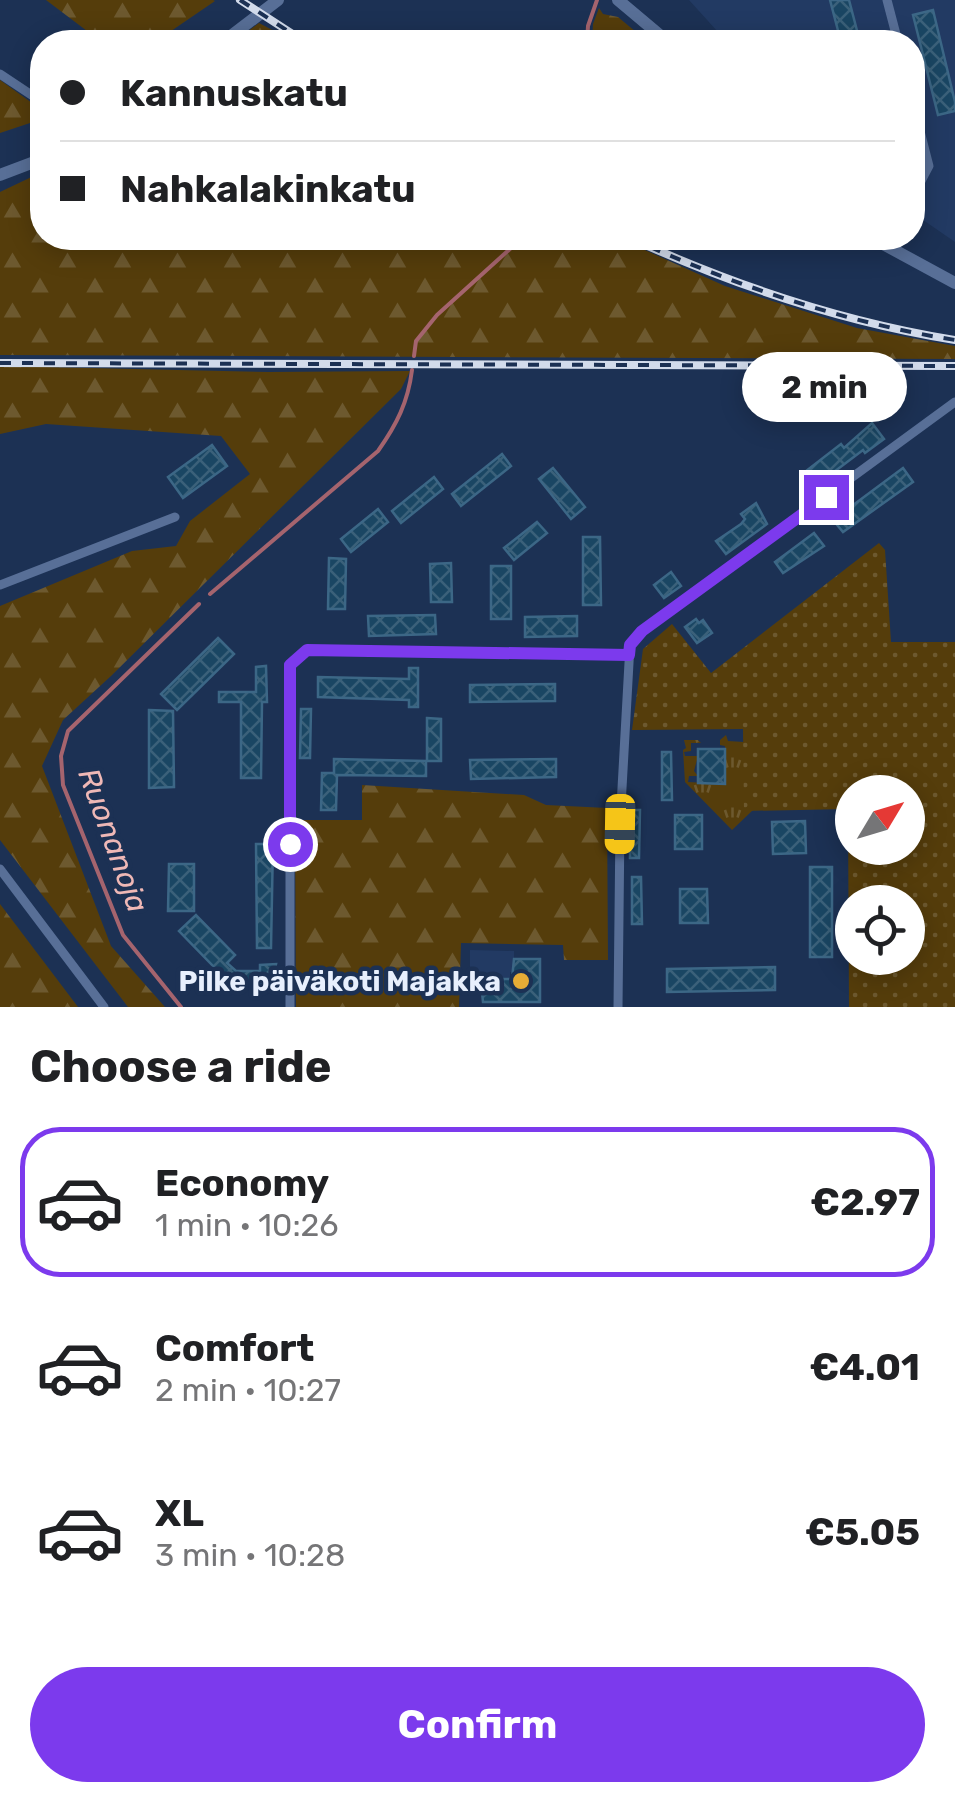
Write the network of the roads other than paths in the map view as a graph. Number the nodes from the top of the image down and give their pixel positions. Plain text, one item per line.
1 (278, 0) edge
2 (618, 0) edge
3 (887, 0) edge
4 (239, 30) edge
5 (654, 30) edge
6 (895, 30) edge
7 (0, 74) edge
8 (30, 94) edge
9 (925, 148) edge
10 (30, 164) edge
11 (0, 175) edge
12 (925, 175) edge
13 (903, 250) edge
14 (955, 283) edge
15 (954, 403) edge
16 (175, 517) dead end
17 (0, 585) edge
18 (629, 655) junction
19 (0, 869) edge
20 (104, 1007) edge
21 (290, 1007) edge
22 (618, 1007) edge

1 - 4 main road
2 - 5 main road
3 - 6 street
7 - 8 street
9 - 12 street
10 - 11 main road
13 - 14 main road
15 - 18 street
16 - 17 street
18 - 21 street
18 - 22 street
19 - 20 street

